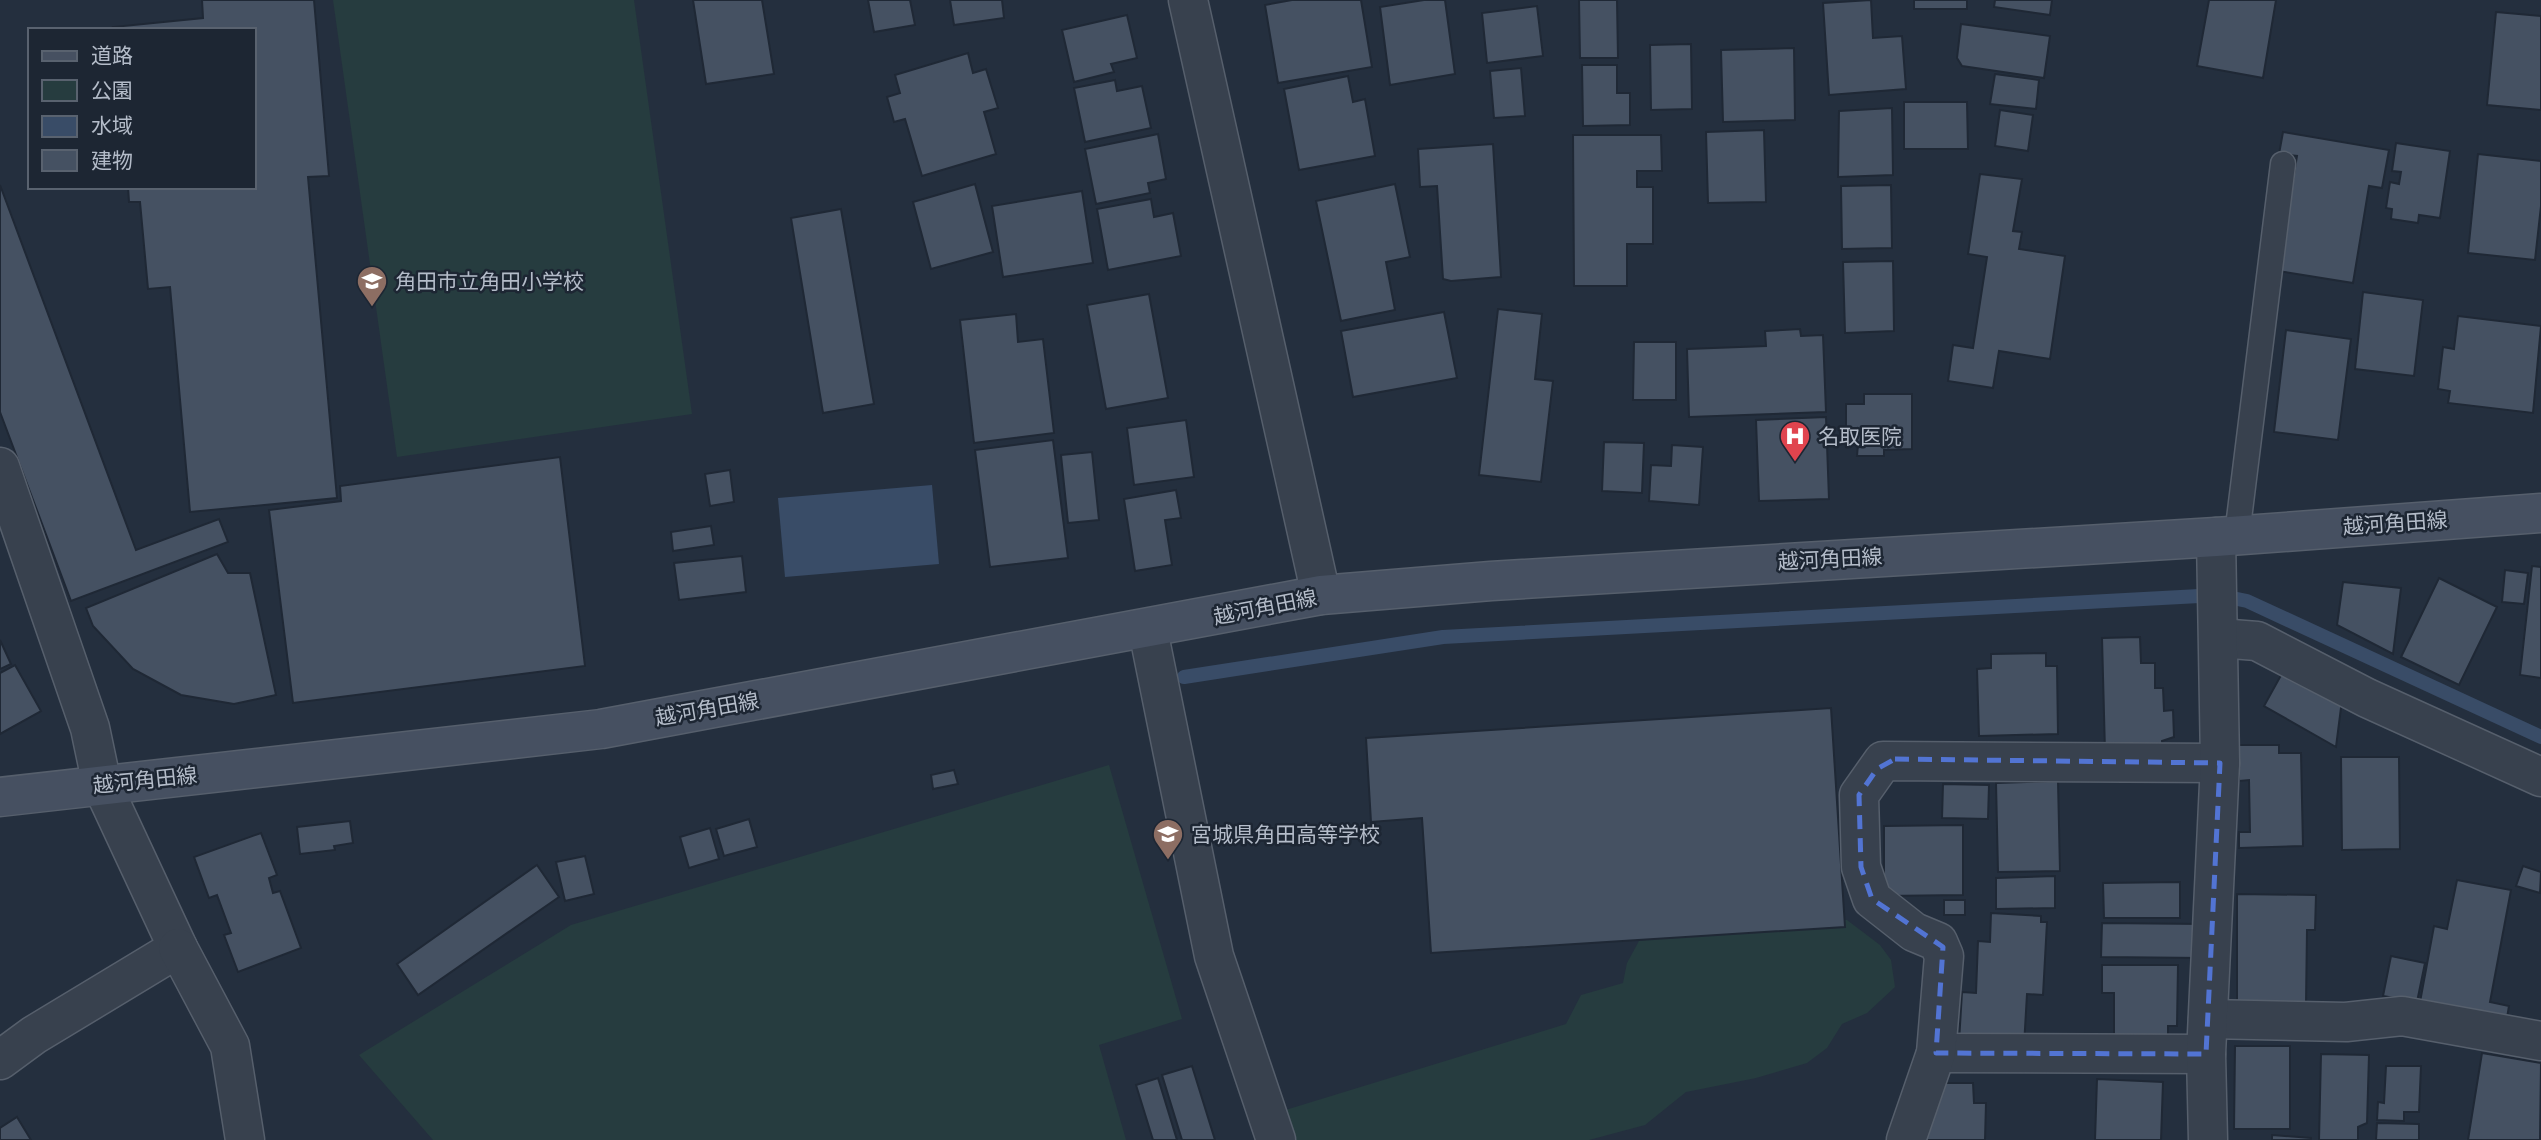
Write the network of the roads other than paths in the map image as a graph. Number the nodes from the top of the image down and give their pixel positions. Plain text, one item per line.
1 (1188, 0) edge
2 (2283, 164) dead end
3 (0, 467) edge
4 (2541, 513) edge
5 (2226, 536) junction
6 (1321, 595) junction
7 (1148, 630) junction
8 (2219, 638) junction
9 (2220, 763) junction
10 (2541, 777) edge
11 (102, 785) junction
12 (0, 797) edge
13 (178, 948) junction
14 (2207, 1037) junction
15 (2541, 1041) edge
16 (1936, 1053) junction
17 (0, 1060) edge
18 (245, 1140) edge
19 (1276, 1140) edge
20 (1906, 1140) edge
21 (2208, 1140) edge

1 - 6 street
2 - 5 lane
3 - 11 street
4 - 5 main road, 越河角田線
5 - 6 main road, 越河角田線
5 - 8 street
6 - 7 main road, 越河角田線
7 - 11 main road, 越河角田線
7 - 19 street
8 - 9 street
8 - 10 street
9 - 14 street
9 - 16 street
11 - 12 main road, 越河角田線
11 - 13 street
13 - 17 street
13 - 18 street
14 - 15 street
14 - 16 street
14 - 21 street
16 - 20 street

